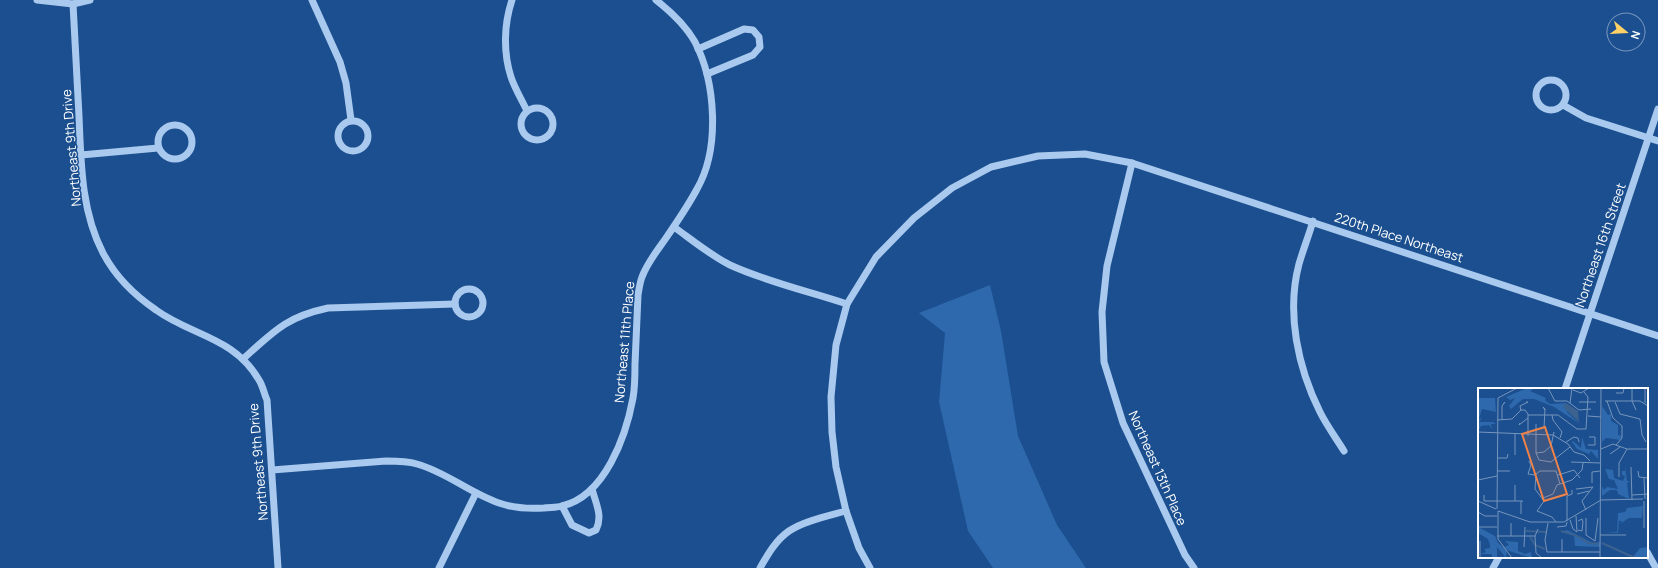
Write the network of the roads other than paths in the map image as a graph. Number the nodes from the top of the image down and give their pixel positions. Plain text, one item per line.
1 (38, 0) edge
2 (90, 0) edge
3 (312, 0) edge
4 (512, 0) edge
5 (656, 0) edge
6 (73, 4) junction
7 (698, 49) junction
8 (706, 74) junction
9 (1563, 105) junction
10 (1658, 109) edge
11 (527, 111) junction
12 (351, 120) junction
13 (1649, 138) junction
14 (1658, 141) edge
15 (158, 148) junction
16 (81, 155) junction
17 (1132, 163) junction
18 (1313, 221) junction
19 (674, 227) junction
20 (455, 304) dead end
21 (847, 304) junction
22 (1589, 313) junction
23 (1658, 336) edge
24 (243, 359) junction
25 (1565, 388) edge
26 (1344, 451) dead end
27 (272, 470) junction
28 (592, 489) junction
29 (476, 493) junction
30 (562, 506) junction
31 (846, 511) junction
32 (1648, 554) edge
33 (1498, 558) edge
34 (278, 568) edge
35 (439, 568) edge
36 (760, 568) edge
37 (870, 568) edge
38 (1194, 568) edge
39 (1493, 568) edge
40 (1656, 568) edge

1 - 6 street
2 - 6 street
3 - 12 street
4 - 11 street
5 - 7 street, Northeast 11th Place
6 - 16 street, Northeast 9th Drive
7 - 8 street, Northeast 11th Place
7 - 8 street
8 - 19 street, Northeast 11th Place
9 - 9 street
9 - 13 street
10 - 13 street, Northeast 16th Street
11 - 11 street
12 - 12 street
13 - 14 street
13 - 22 street, Northeast 16th Street
15 - 15 street
15 - 16 street
16 - 24 street, Northeast 9th Drive
17 - 18 street, 220th Place Northeast
17 - 21 street, 220th Place Northeast
17 - 38 street, Northeast 13th Place
18 - 22 street, 220th Place Northeast
18 - 26 street
19 - 21 street
19 - 28 street, Northeast 11th Place
20 - 24 street
21 - 31 street, 220th Place Northeast
22 - 23 street, 220th Place Northeast
22 - 25 street, Northeast 16th Street
24 - 27 street, Northeast 9th Drive
27 - 29 street, Northeast 11th Place
27 - 34 street, Northeast 9th Drive
28 - 30 street, Northeast 11th Place
28 - 30 street
29 - 30 street, Northeast 11th Place
29 - 35 street
31 - 36 street
31 - 37 street, 220th Place Northeast
32 - 40 street
33 - 39 street

